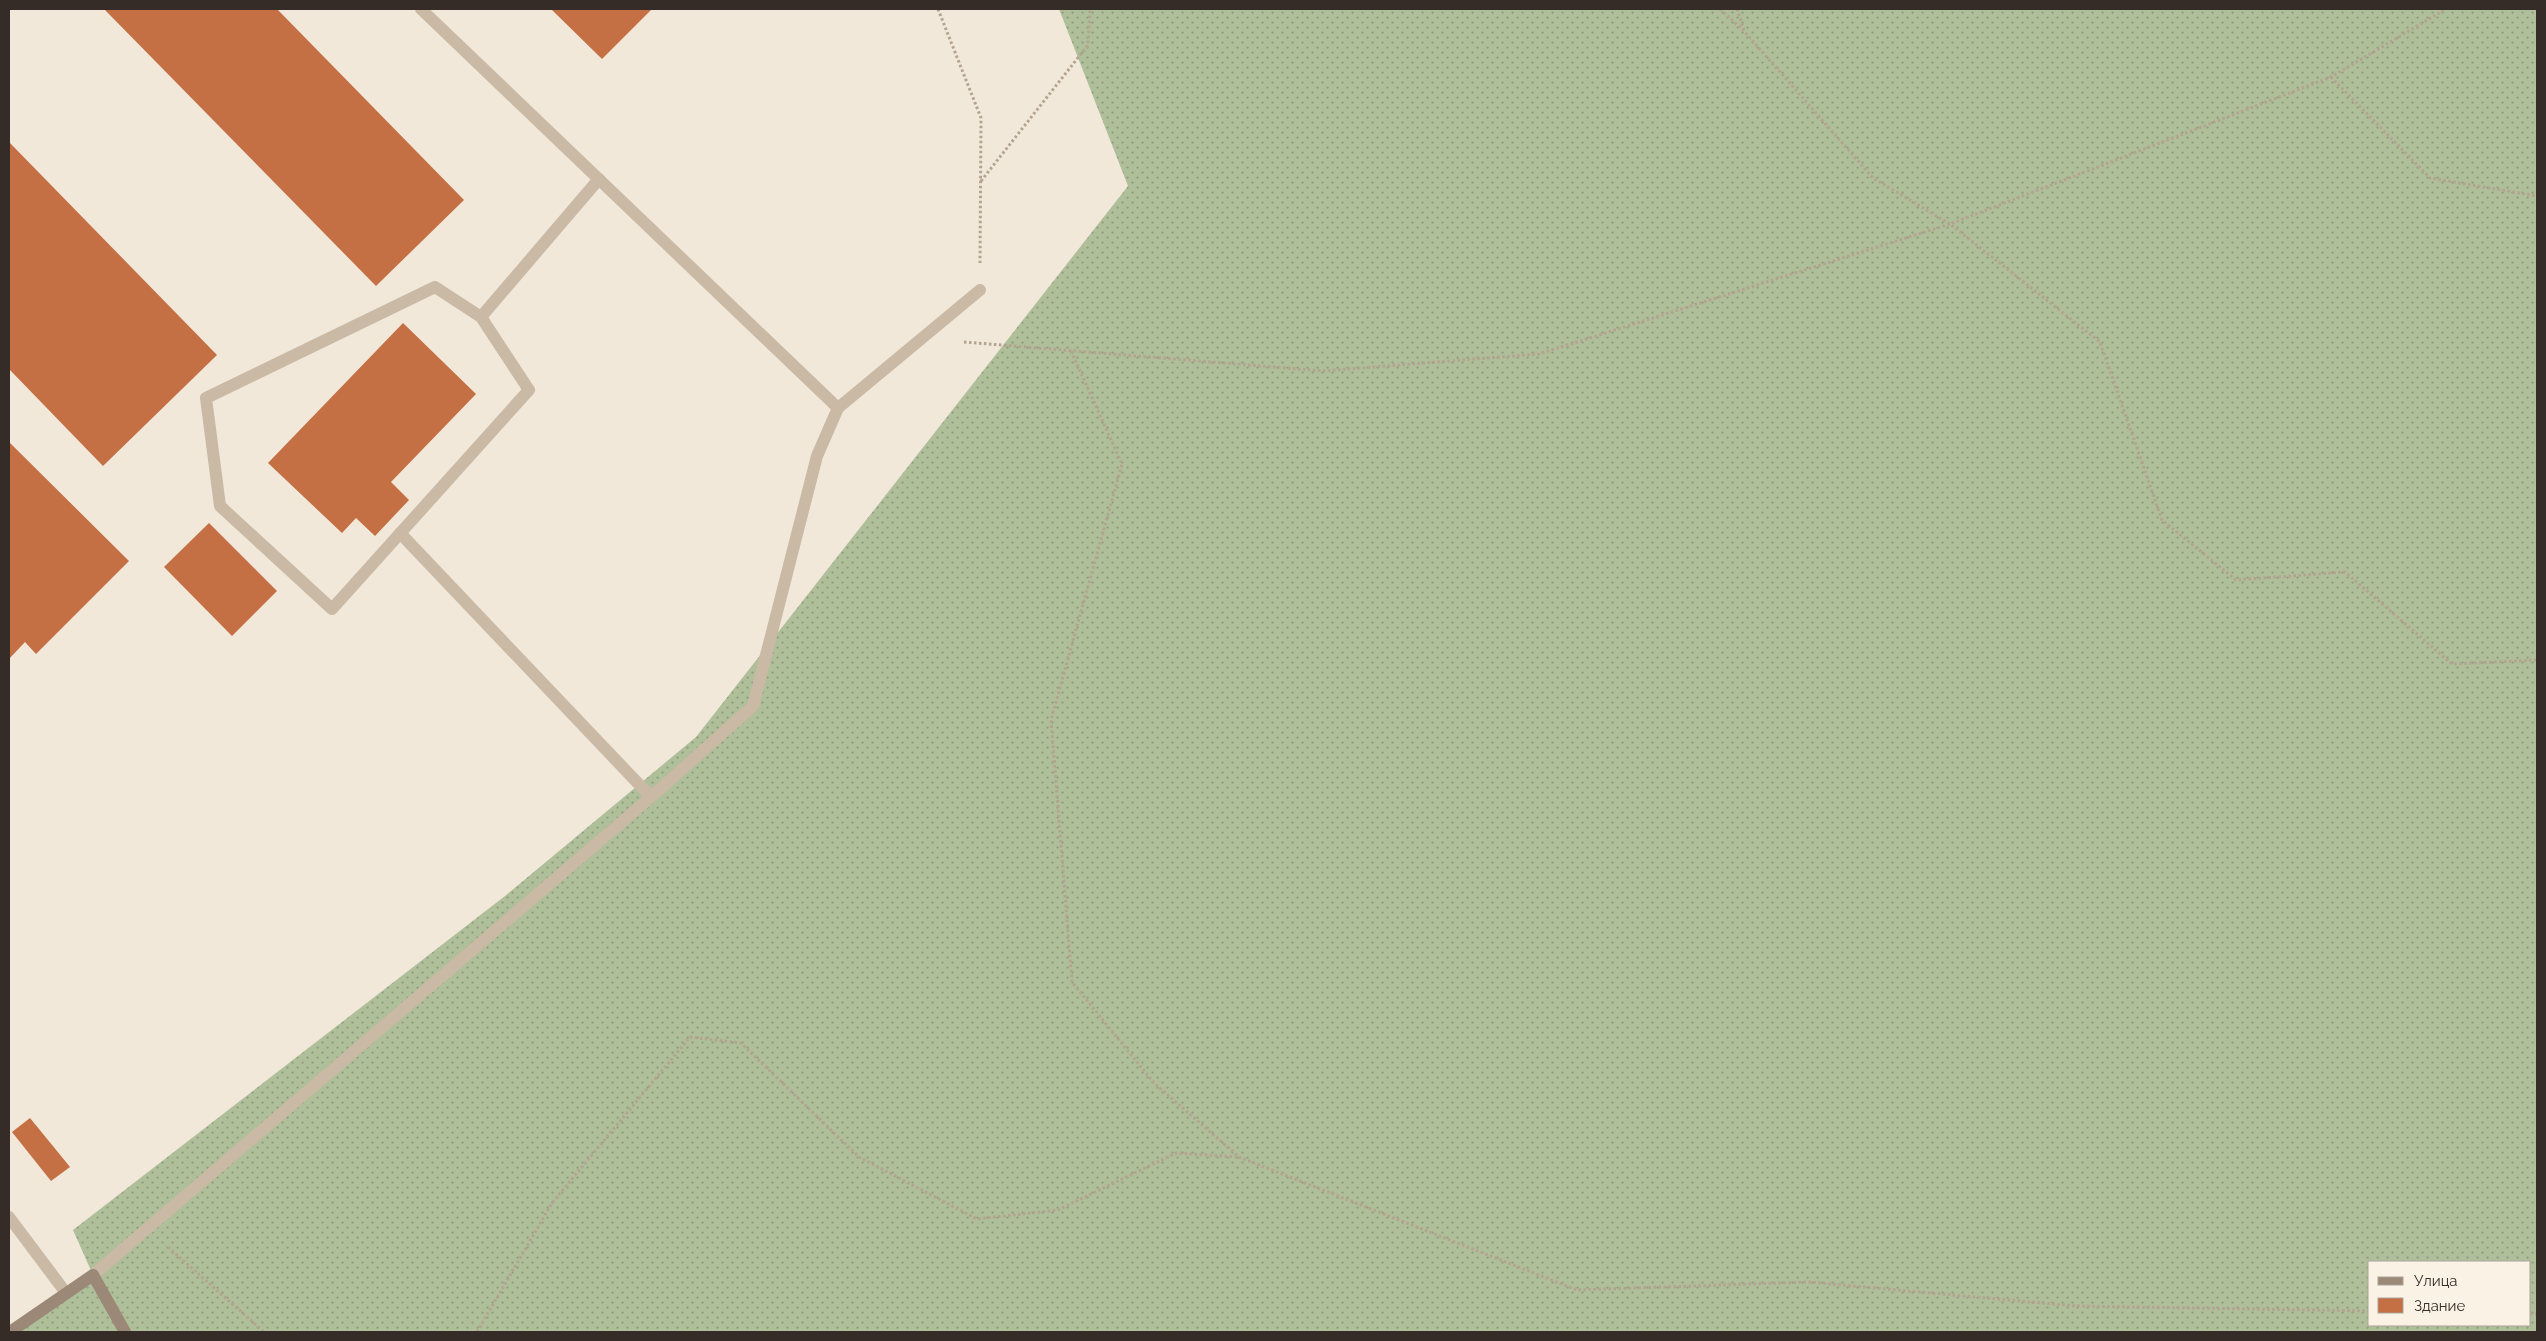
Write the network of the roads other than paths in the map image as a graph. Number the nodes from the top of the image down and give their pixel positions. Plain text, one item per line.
1 (421, 9) edge
2 (599, 179) junction
3 (980, 290) road end
4 (481, 317) junction
5 (838, 408) junction
6 (400, 533) junction
7 (651, 797) junction
8 (9, 1217) edge
9 (94, 1275) junction
10 (66, 1293) junction
11 (10, 1332) edge
12 (124, 1332) edge

1 - 2 street
2 - 4 street
2 - 5 street
3 - 5 street
4 - 6 street
4 - 6 street
5 - 7 street
6 - 7 street
7 - 9 street
8 - 10 street
9 - 10 street
9 - 12 street
10 - 11 street

